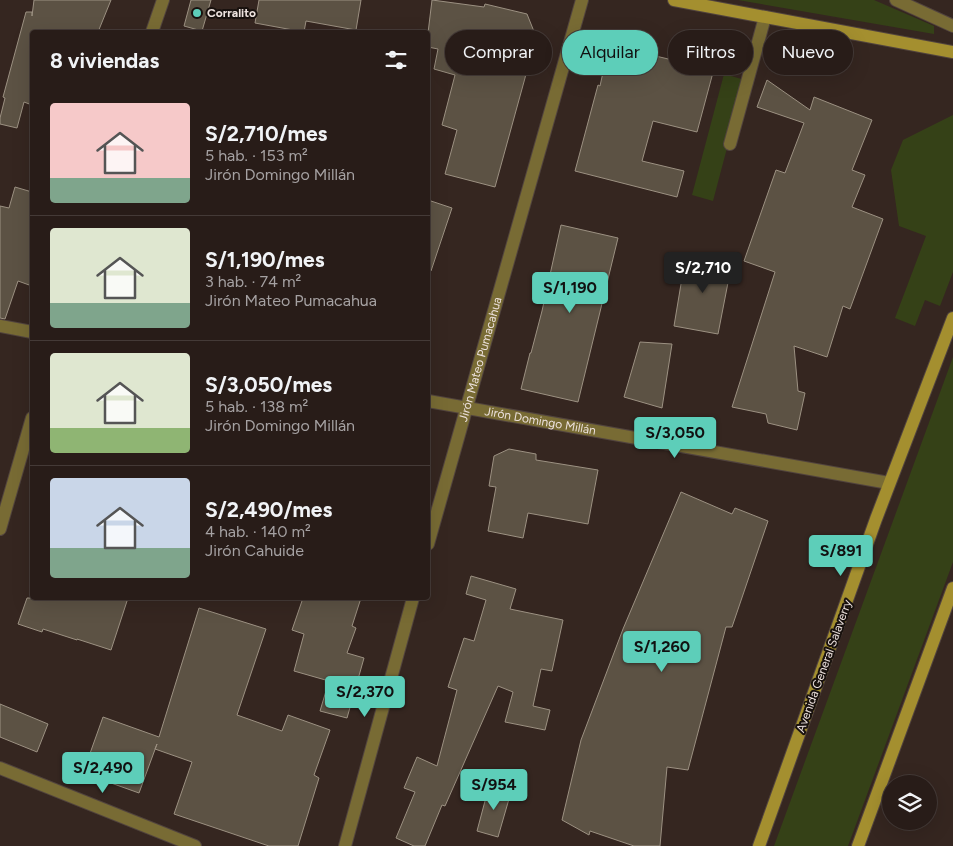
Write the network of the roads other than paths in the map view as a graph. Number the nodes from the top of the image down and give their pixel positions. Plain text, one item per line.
1 (163, 0) edge
2 (582, 0) edge
3 (674, 0) edge
4 (896, 0) edge
5 (765, 17) junction
6 (953, 26) edge
7 (153, 30) edge
8 (953, 52) edge
9 (730, 144) dead end
10 (953, 318) edge
11 (0, 326) edge
12 (30, 332) edge
13 (430, 401) edge
14 (466, 408) junction
15 (30, 425) edge
16 (889, 483) junction
17 (0, 529) edge
18 (430, 537) edge
19 (953, 588) edge
20 (412, 600) edge
21 (950, 606) edge
22 (0, 768) edge
23 (195, 846) edge
24 (345, 846) edge
25 (759, 846) edge
26 (858, 846) edge

1 - 7 street
2 - 14 street, Jirón Mateo Pumacahua
3 - 5 main road
4 - 6 street
5 - 8 main road
5 - 9 street
10 - 16 main road, Avenida General Salaverry
11 - 12 street
13 - 14 street, Jirón Domingo Millán
14 - 16 street, Jirón Domingo Millán
14 - 18 street, Jirón Mateo Pumacahua
15 - 17 street
16 - 25 main road, Avenida General Salaverry
19 - 21 main road
20 - 24 street
21 - 26 main road
22 - 23 street

